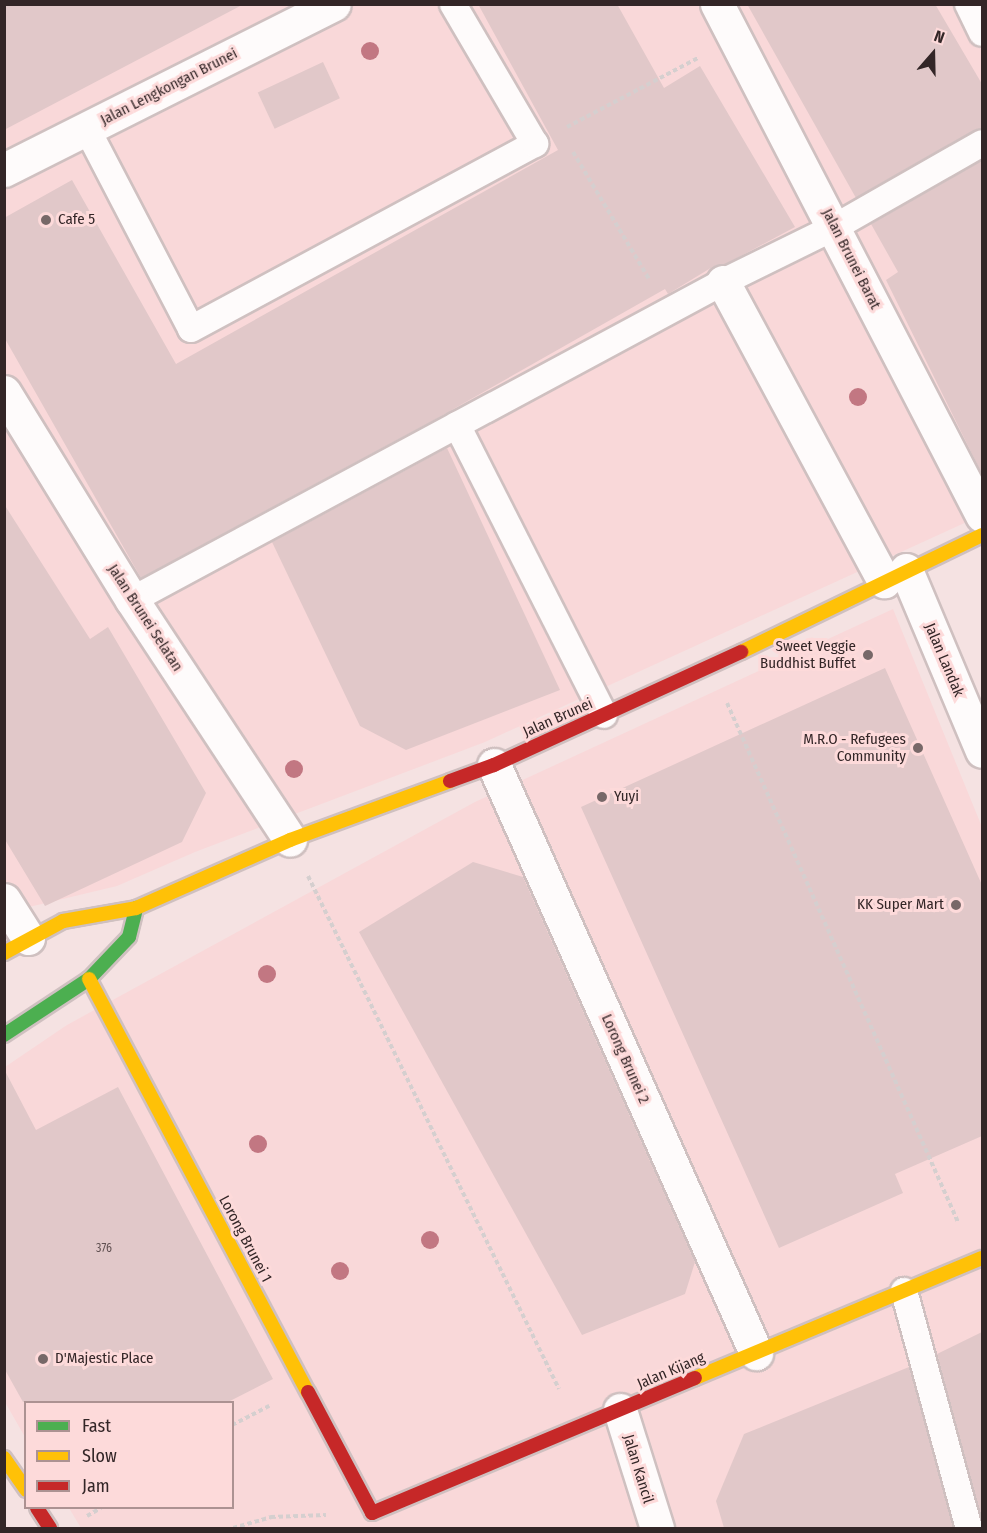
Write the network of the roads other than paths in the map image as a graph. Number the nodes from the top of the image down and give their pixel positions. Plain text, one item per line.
1 (334, 4) edge
2 (453, 4) edge
3 (717, 4) edge
4 (968, 4) edge
5 (982, 33) edge
6 (87, 129) junction
7 (982, 143) edge
8 (4, 170) edge
9 (835, 227) junction
10 (723, 282) junction
11 (4, 392) edge
12 (457, 425) junction
13 (982, 515) edge
14 (982, 535) edge
15 (895, 575) junction
16 (132, 600) junction
17 (604, 716) junction
18 (982, 751) edge
19 (494, 765) junction
20 (290, 840) junction
21 (4, 900) edge
22 (136, 908) junction
23 (16, 946) edge
24 (89, 979) junction
25 (4, 1035) edge
26 (979, 1259) edge
27 (904, 1291) junction
28 (756, 1353) junction
29 (620, 1410) junction
30 (4, 1458) edge
31 (24, 1487) edge
32 (38, 1509) edge
33 (374, 1521) edge
34 (50, 1528) edge
35 (657, 1528) edge
36 (969, 1528) edge

1 - 6 street, Jalan Lengkongan Brunei
2 - 6 lane
3 - 9 street, Jalan Brunei Barat
4 - 5 lane
6 - 8 street, Jalan Lengkongan Brunei
7 - 9 lane
9 - 10 lane
9 - 13 street, Jalan Brunei Barat
10 - 12 lane
10 - 15 street, Jalan Landak
11 - 16 street, Jalan Brunei Selatan
12 - 16 lane
12 - 17 lane
14 - 15 street, Jalan Brunei
15 - 17 street, Jalan Brunei
15 - 18 street, Jalan Landak
16 - 20 street, Jalan Brunei Selatan
17 - 19 street, Jalan Brunei
19 - 20 street, Jalan Brunei
19 - 28 street, Lorong Brunei 2
20 - 22 street, Jalan Brunei
21 - 23 street
22 - 23 street, Jalan Brunei
22 - 24 street
24 - 25 street
24 - 33 street, Lorong Brunei 1
26 - 27 street, Jalan Kijang
27 - 28 street, Jalan Kijang
27 - 36 lane
28 - 29 street, Jalan Kijang
29 - 33 street, Jalan Kijang
29 - 35 street, Jalan Kancil
30 - 31 street
32 - 34 street

